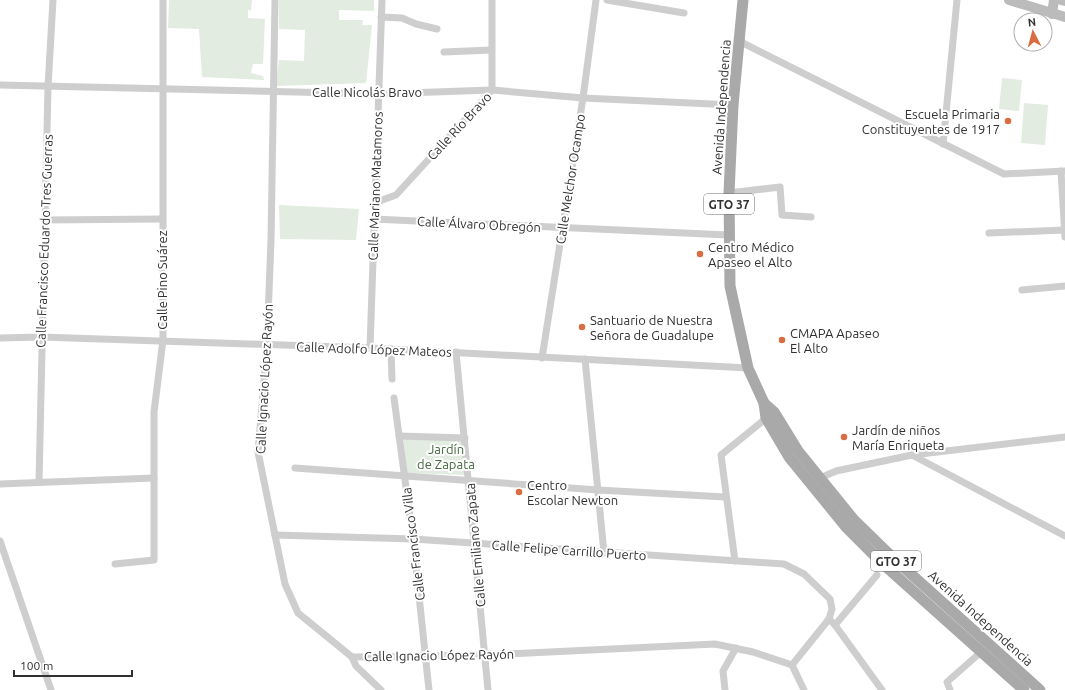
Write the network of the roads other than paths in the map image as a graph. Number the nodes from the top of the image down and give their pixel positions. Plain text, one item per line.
1 (53, 0) edge
2 (163, 0) edge
3 (275, 0) edge
4 (382, 0) edge
5 (492, 0) edge
6 (596, 0) edge
7 (607, 0) edge
8 (743, 0) edge
9 (957, 0) edge
10 (1009, 0) edge
11 (1054, 0) edge
12 (1061, 0) edge
13 (1065, 1) edge
14 (1046, 12) edge
15 (1052, 12) edge
16 (684, 14) dead end
17 (1053, 14) edge
18 (381, 17) junction
19 (1065, 17) edge
20 (437, 29) dead end
21 (739, 41) junction
22 (491, 50) junction
23 (444, 52) dead end
24 (0, 85) edge
25 (48, 87) junction
26 (162, 88) junction
27 (492, 90) junction
28 (272, 92) junction
29 (378, 94) junction
30 (583, 98) junction
31 (733, 105) junction
32 (943, 144) junction
33 (1063, 171) edge
34 (729, 193) junction
35 (374, 203) junction
36 (811, 217) dead end
37 (162, 219) junction
38 (374, 219) junction
39 (45, 220) junction
40 (563, 228) junction
41 (1065, 230) edge
42 (989, 233) dead end
43 (728, 235) junction
44 (1065, 237) edge
45 (1065, 286) edge
46 (1022, 290) dead end
47 (41, 337) junction
48 (0, 338) edge
49 (163, 340) junction
50 (267, 345) junction
51 (370, 348) junction
52 (391, 349) junction
53 (456, 352) junction
54 (542, 358) junction
55 (585, 360) junction
56 (748, 368) junction
57 (392, 379) dead end
58 (394, 398) dead end
59 (770, 415) junction
60 (399, 436) junction
61 (1065, 437) edge
62 (465, 438) junction
63 (912, 455) junction
64 (295, 468) dead end
65 (404, 475) junction
66 (154, 478) junction
67 (820, 478) junction
68 (470, 480) junction
69 (39, 482) junction
70 (0, 484) edge
71 (811, 485) junction
72 (598, 490) junction
73 (726, 497) junction
74 (275, 535) junction
75 (1065, 536) edge
76 (413, 539) junction
77 (0, 541) edge
78 (476, 544) junction
79 (604, 552) junction
80 (735, 561) junction
81 (115, 564) dead end
82 (876, 575) dead end
83 (829, 619) junction
84 (835, 624) junction
85 (736, 648) junction
86 (981, 652) junction
87 (485, 655) junction
88 (426, 656) junction
89 (352, 657) junction
90 (792, 665) junction
91 (51, 690) edge
92 (381, 690) edge
93 (429, 690) edge
94 (488, 690) edge
95 (725, 690) edge
96 (804, 690) edge
97 (882, 690) edge
98 (950, 690) edge
99 (1024, 690) edge
100 (1040, 690) edge

1 - 25 street, Calle Francisco Eduardo Tres Guerras
2 - 26 street, Calle Pino Suárez
3 - 28 street, Calle Ignacio López Rayón
4 - 18 street, Calle Mariano Matamoros
5 - 22 street, Calle Río Bravo
6 - 30 street, Calle Melchor Ocampo
7 - 16 street
8 - 21 main road, Avenida Independencia / GTO 37
9 - 32 street
10 - 14 street
11 - 15 street
12 - 13 street
17 - 19 street
18 - 20 street
18 - 29 street, Calle Mariano Matamoros
21 - 31 main road, Avenida Independencia / GTO 37
21 - 32 street
22 - 23 street
22 - 27 street, Calle Río Bravo
24 - 25 street, Calle Nicolás Bravo
25 - 26 street, Calle Nicolás Bravo
25 - 39 street, Calle Francisco Eduardo Tres Guerras
26 - 28 street, Calle Nicolás Bravo
26 - 37 street, Calle Pino Suárez
27 - 29 street, Calle Nicolás Bravo
27 - 30 street, Calle Nicolás Bravo
27 - 35 street, Calle Río Bravo
28 - 29 street, Calle Nicolás Bravo
28 - 50 street, Calle Ignacio López Rayón
29 - 35 street, Calle Mariano Matamoros
30 - 31 street, Calle Nicolás Bravo
30 - 40 street, Calle Melchor Ocampo
31 - 34 main road, Avenida Independencia / GTO 37
32 - 33 street
33 - 41 street
34 - 36 street
34 - 43 main road, Avenida Independencia / GTO 37
35 - 38 street, Calle Mariano Matamoros
37 - 39 street
37 - 49 street, Calle Pino Suárez
38 - 40 street, Calle Álvaro Obregón
38 - 51 street, Calle Mariano Matamoros
39 - 47 street, Calle Francisco Eduardo Tres Guerras
40 - 43 street, Calle Álvaro Obregón
40 - 54 street, Calle Melchor Ocampo
41 - 42 street
41 - 44 street
43 - 56 main road, Avenida Independencia / GTO 37
45 - 46 street
47 - 48 street, Calle Adolfo López Mateos
47 - 49 street, Calle Adolfo López Mateos
47 - 69 street, Calle Francisco Eduardo Tres Guerras
49 - 50 street, Calle Adolfo López Mateos
49 - 66 street, Calle Pino Suárez
50 - 51 street, Calle Adolfo López Mateos
50 - 74 street, Calle Ignacio López Rayón
51 - 52 street, Calle Adolfo López Mateos
52 - 53 street, Calle Adolfo López Mateos
52 - 57 street
53 - 54 street, Calle Adolfo López Mateos
53 - 62 street, Calle Emiliano Zapata
54 - 55 street, Calle Adolfo López Mateos
55 - 56 street, Calle Adolfo López Mateos
55 - 72 street
56 - 59 main road, Avenida Independencia / GTO 37
58 - 60 street, Calle Francisco Villa
59 - 67 main road, Avenida Independencia / GTO 37
59 - 71 main road, Avenida Independencia / GTO 37
59 - 73 street
60 - 62 street
60 - 65 street, Calle Francisco Villa
61 - 63 street
62 - 68 street, Calle Emiliano Zapata
63 - 67 street
63 - 75 street
64 - 65 street
65 - 68 street
65 - 76 street, Calle Francisco Villa
66 - 69 street
66 - 81 street, Calle Pino Suárez
67 - 71 street
67 - 100 main road, Avenida Independencia / GTO 37
68 - 72 street
68 - 78 street, Calle Emiliano Zapata
69 - 70 street
71 - 86 main road, Avenida Independencia / GTO 37
72 - 73 street
72 - 79 street
73 - 80 street
74 - 76 street, Calle Felipe Carrillo Puerto
74 - 89 street, Calle Ignacio López Rayón
76 - 78 street, Calle Felipe Carrillo Puerto
76 - 88 street, Calle Francisco Villa
77 - 91 street
78 - 79 street, Calle Felipe Carrillo Puerto
78 - 87 street, Calle Emiliano Zapata
79 - 80 street, Calle Felipe Carrillo Puerto
80 - 83 street, Calle Felipe Carrillo Puerto
82 - 84 street
83 - 84 street
83 - 90 street
84 - 97 street
85 - 87 street, Calle Ignacio López Rayón
85 - 90 street, Calle Ignacio López Rayón
85 - 95 street
86 - 98 street
86 - 99 main road, Avenida Independencia / GTO 37
87 - 88 street, Calle Ignacio López Rayón
87 - 94 street, Calle Emiliano Zapata
88 - 89 street, Calle Ignacio López Rayón
88 - 93 street, Calle Francisco Villa
89 - 92 street
90 - 96 street

